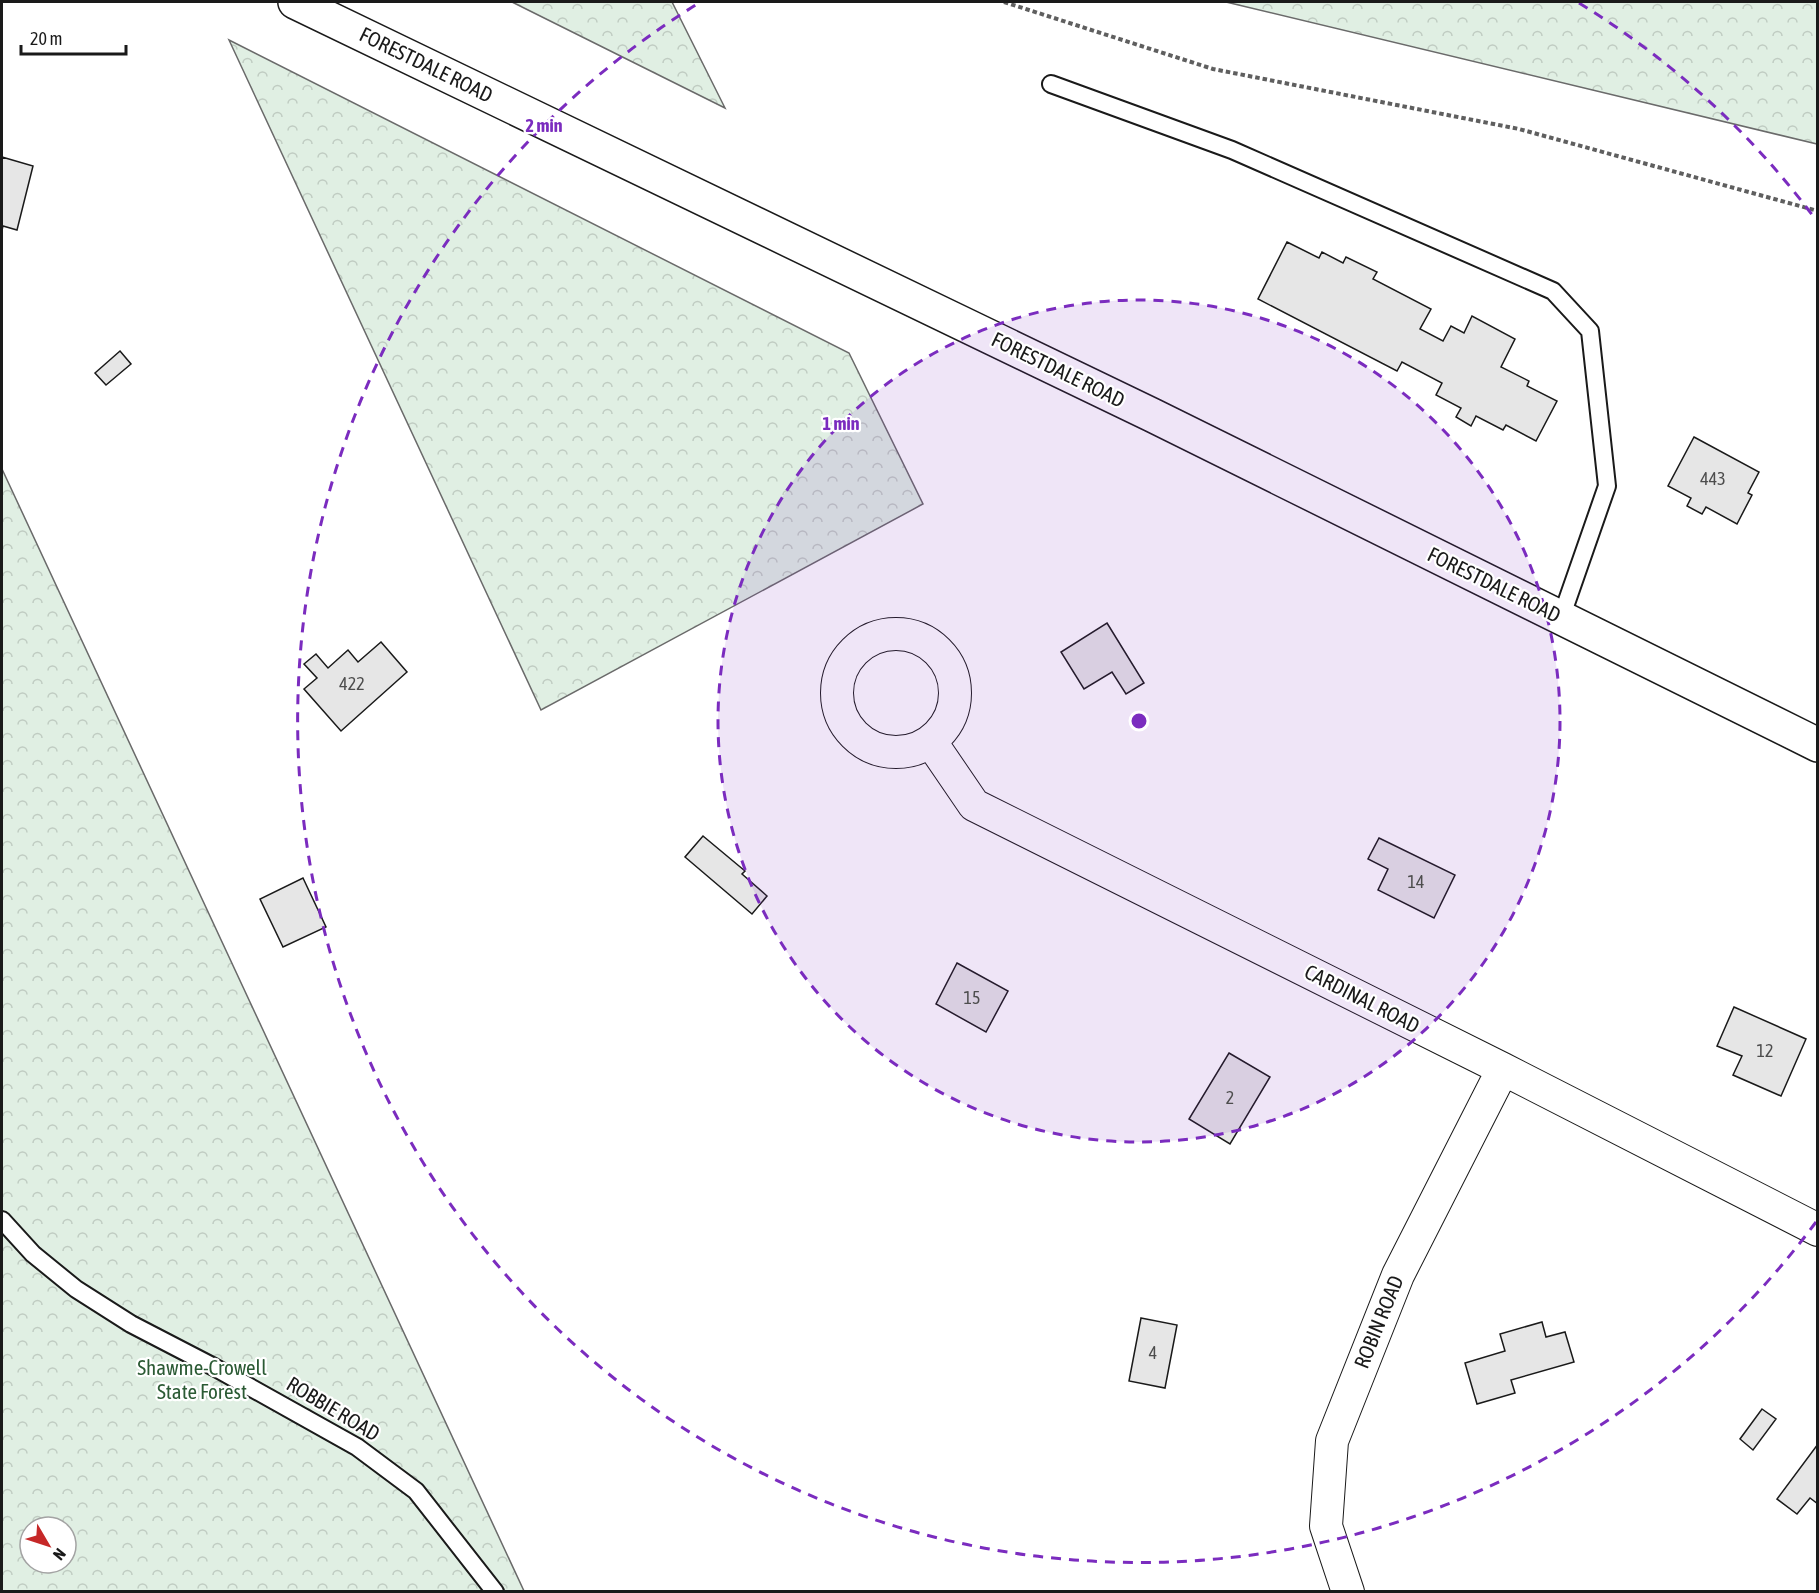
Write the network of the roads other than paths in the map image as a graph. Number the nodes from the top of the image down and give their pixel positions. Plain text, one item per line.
1 (295, 2) edge
2 (1051, 84) dead end
3 (1561, 618) junction
4 (931, 742) dead end
5 (1818, 745) edge
6 (1503, 1069) junction
7 (2, 1220) edge
8 (1818, 1230) edge
9 (495, 1592) edge
10 (1348, 1592) edge

1 - 3 main road, FORESTDALE ROAD
2 - 3 lane
3 - 5 main road, FORESTDALE ROAD
4 - 6 street, CARDINAL ROAD
6 - 8 street, CARDINAL ROAD
6 - 10 street, ROBIN ROAD
7 - 9 lane, ROBBIE ROAD

